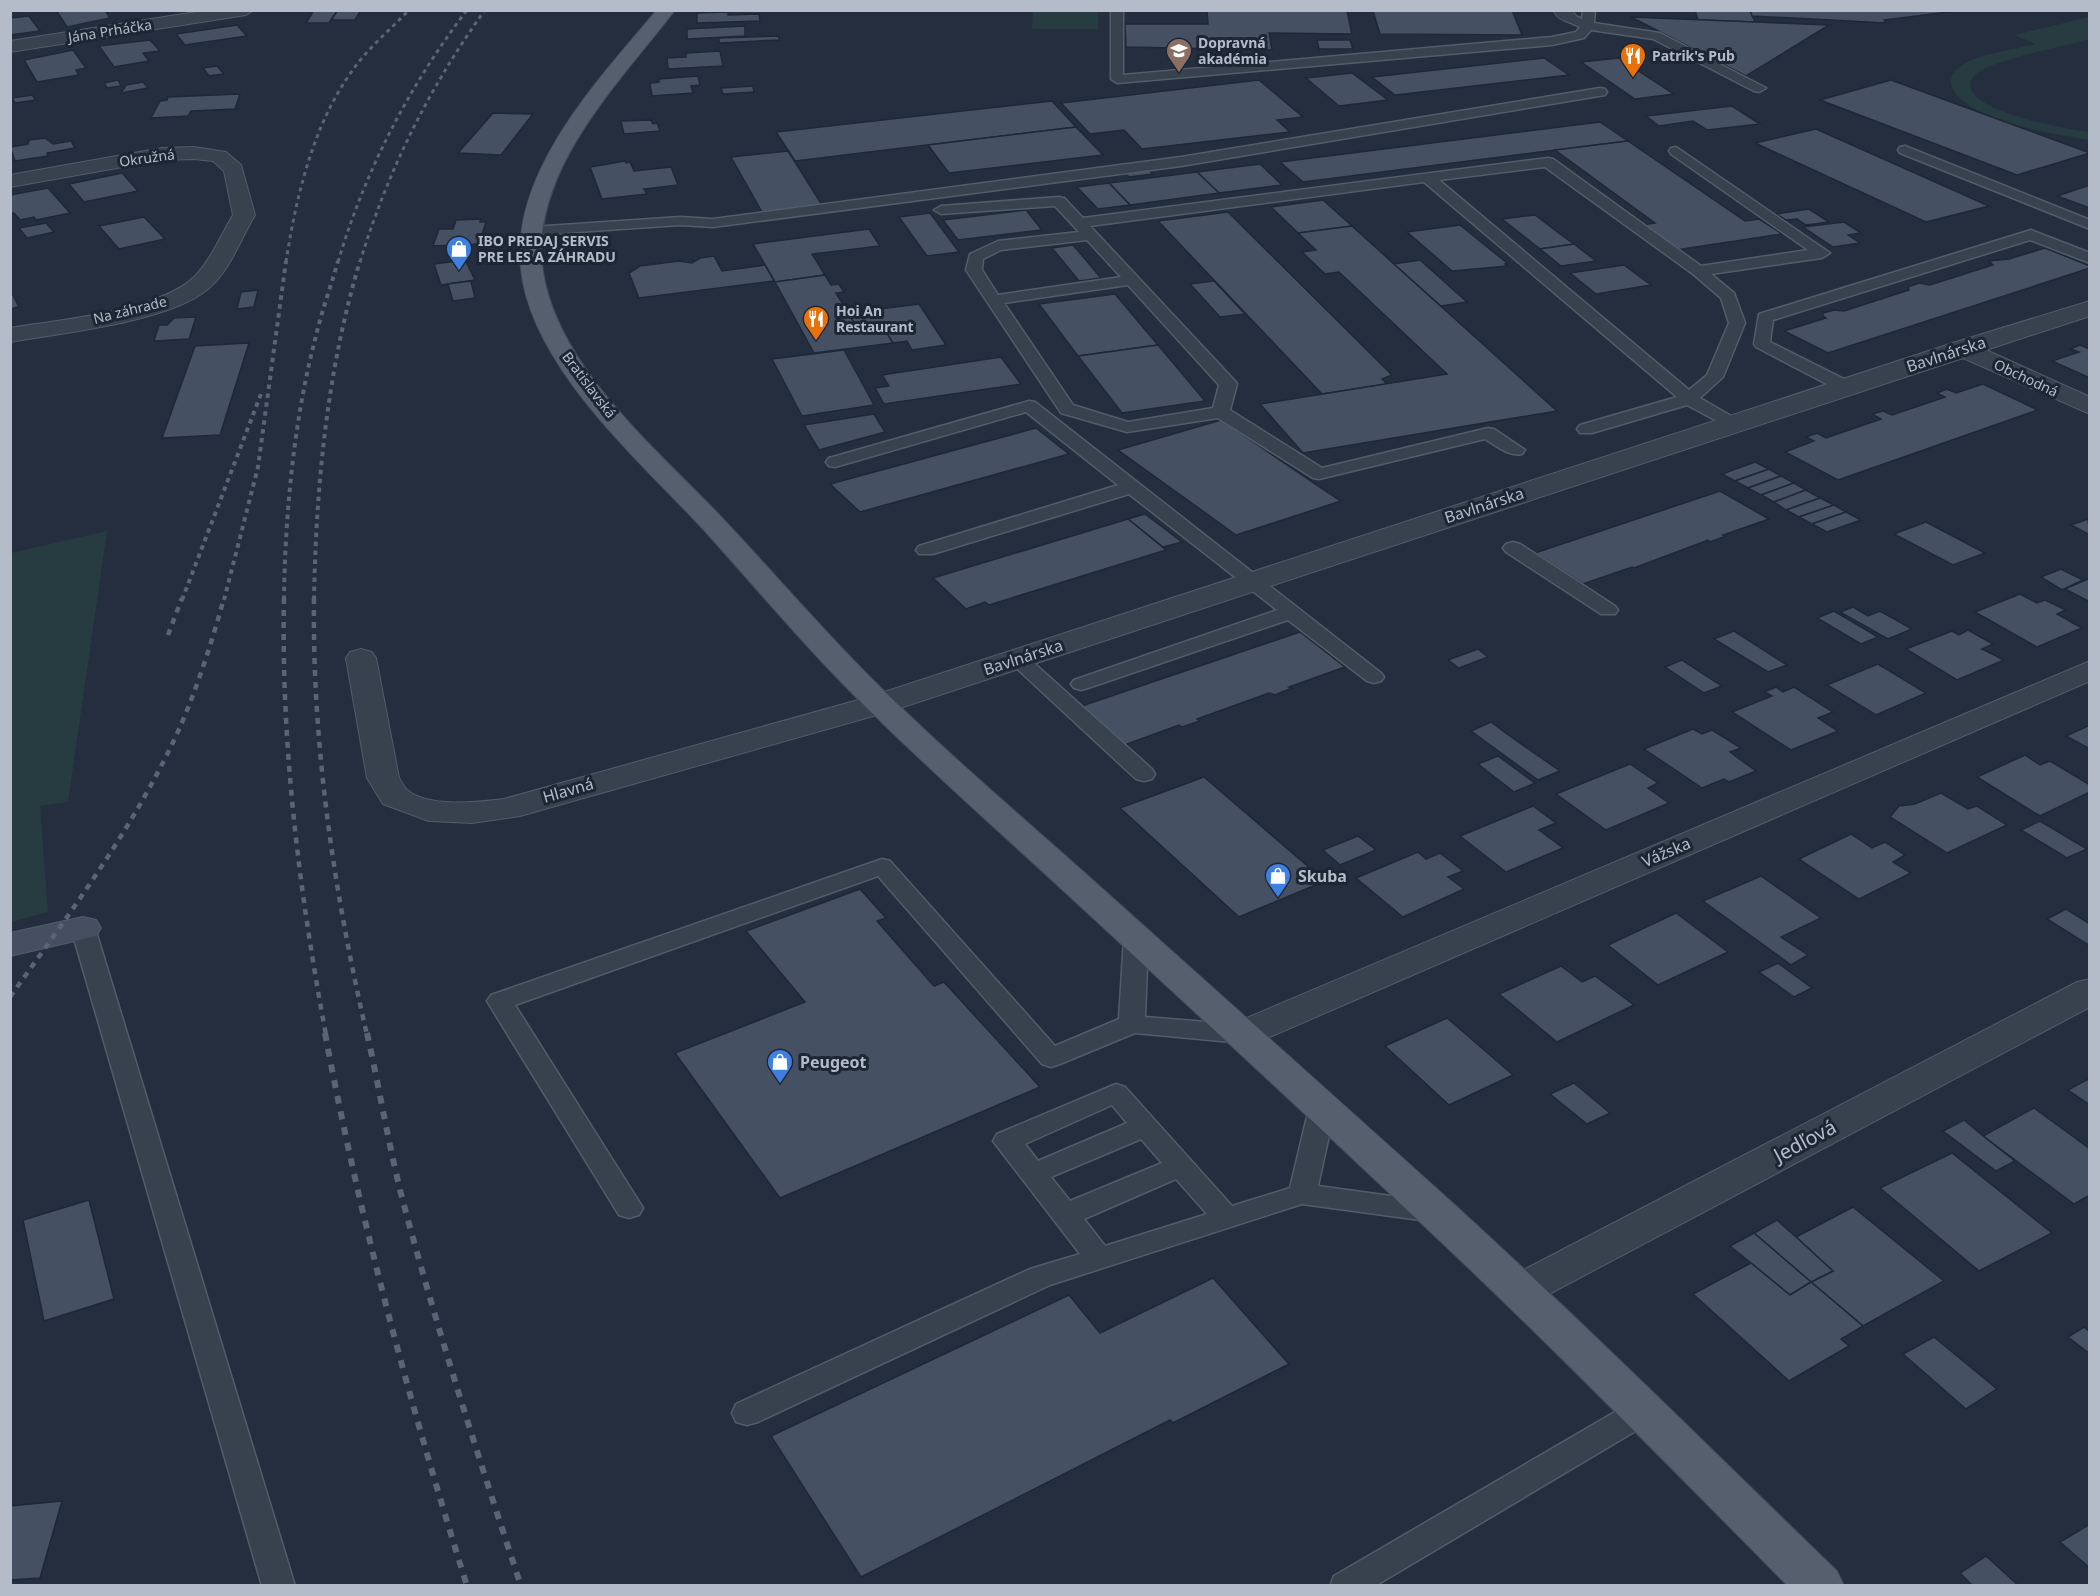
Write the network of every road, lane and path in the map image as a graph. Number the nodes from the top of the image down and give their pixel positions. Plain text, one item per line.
1 (246, 10) edge
2 (667, 10) edge
3 (1118, 10) edge
4 (1589, 10) edge
5 (1564, 14) edge
6 (1588, 26) junction
7 (10, 47) edge
8 (1759, 88) dead end
9 (1600, 92) dead end
10 (1905, 150) dead end
11 (1676, 151) dead end
12 (1429, 179) junction
13 (10, 181) edge
14 (868, 205) junction
15 (244, 215) joint
16 (2090, 225) edge
17 (1085, 229) junction
18 (532, 231) junction
19 (2090, 259) edge
20 (1698, 271) junction
21 (1132, 280) junction
22 (994, 300) junction
23 (2090, 308) edge
24 (10, 335) edge
25 (1962, 348) junction
26 (1846, 387) junction
27 (1689, 399) junction
28 (2090, 407) edge
29 (1221, 412) junction
30 (1732, 424) junction
31 (1586, 429) dead end
32 (1516, 450) dead end
33 (834, 462) dead end
34 (1132, 487) junction
35 (1513, 548) dead end
36 (926, 550) dead end
37 (1253, 582) junction
38 (1608, 610) dead end
39 (1291, 612) junction
40 (361, 658) dead end
41 (1018, 659) junction
42 (2090, 670) edge
43 (1374, 676) dead end
44 (1081, 684) dead end
45 (880, 704) junction
46 (1144, 774) dead end
47 (82, 928) joint
48 (1136, 938) junction
49 (10, 945) edge
50 (2090, 991) edge
51 (1132, 1024) junction
52 (1243, 1034) junction
53 (1322, 1108) junction
54 (1145, 1126) junction
55 (1181, 1166) junction
56 (1033, 1174) junction
57 (1302, 1194) junction
58 (629, 1208) dead end
59 (1436, 1212) junction
60 (1065, 1215) junction
61 (1227, 1218) junction
62 (1099, 1258) junction
63 (1521, 1290) junction
64 (1643, 1411) junction
65 (747, 1413) dead end
66 (279, 1586) edge
67 (1346, 1586) edge
68 (1820, 1586) edge

1 - 7 street, Jána Prháčka
2 - 18 main road, Bratislavská
3 - 6 lane
4 - 6 lane
5 - 6 lane
6 - 8 lane
9 - 14 lane
10 - 16 lane
11 - 20 lane
12 - 17 lane
12 - 20 lane
12 - 27 lane
13 - 15 street, Okružná
14 - 17 lane
14 - 18 lane
15 - 24 street, Na záhrade
17 - 21 lane
17 - 22 lane
18 - 45 main road, Bratislavská
19 - 26 lane
20 - 27 lane
21 - 22 lane
21 - 29 lane
22 - 29 lane
23 - 25 street, Bavlnárska
25 - 26 street, Bavlnárska
25 - 28 street, Obchodná
26 - 30 street, Bavlnárska
27 - 30 lane
27 - 31 lane
29 - 32 lane
30 - 37 street, Bavlnárska
33 - 34 lane
34 - 36 lane
34 - 37 lane
35 - 38 lane
37 - 39 lane
37 - 41 street, Bavlnárska
39 - 43 lane
39 - 44 lane
40 - 45 street, Hlavná
41 - 45 street, Bavlnárska
41 - 46 lane
42 - 52 street, Vážska
45 - 48 main road, Bratislavská
47 - 49 street
47 - 66 lane
48 - 51 lane
48 - 52 main road, Bratislavská
50 - 63 street, Jedľová
51 - 52 lane
51 - 58 lane
52 - 53 main road, Bratislavská
53 - 57 lane
53 - 59 main road, Bratislavská
54 - 55 lane
54 - 56 lane
54 - 56 lane
55 - 60 lane
55 - 61 lane
56 - 60 lane
57 - 59 lane
57 - 61 lane
59 - 63 main road, Bratislavská
60 - 62 lane
61 - 62 lane
62 - 65 lane
63 - 64 main road, Bratislavská
64 - 67 lane
64 - 68 main road, Bratislavská

